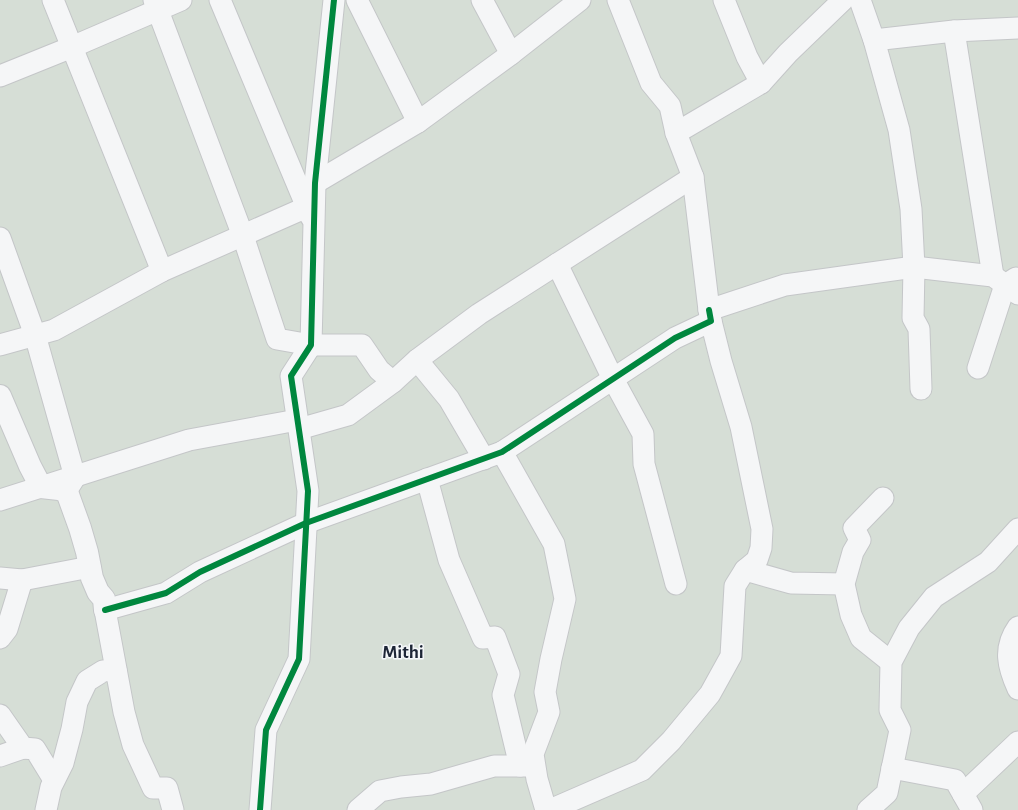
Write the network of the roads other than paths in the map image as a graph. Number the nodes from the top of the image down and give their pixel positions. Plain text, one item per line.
1 (53, 0) edge
2 (181, 0) edge
3 (220, 0) edge
4 (334, 0) edge
5 (357, 0) edge
6 (482, 0) edge
7 (580, 0) edge
8 (618, 0) edge
9 (724, 0) edge
10 (843, 0) edge
11 (860, 0) edge
12 (156, 5) edge
13 (1018, 28) edge
14 (954, 31) junction
15 (874, 40) junction
16 (72, 47) junction
17 (511, 54) junction
18 (0, 76) edge
19 (760, 83) junction
20 (418, 122) junction
21 (676, 133) junction
22 (693, 177) junction
23 (315, 183) junction
24 (310, 216) junction
25 (243, 236) junction
26 (0, 238) edge
27 (557, 264) junction
28 (914, 267) junction
29 (162, 271) junction
30 (1009, 283) edge
31 (710, 316) junction
32 (35, 335) junction
33 (0, 345) edge
34 (311, 346) junction
35 (417, 360) junction
36 (978, 368) dead end
37 (613, 379) junction
38 (393, 382) junction
39 (921, 389) dead end
40 (0, 396) edge
41 (298, 425) junction
42 (493, 456) junction
43 (427, 479) junction
44 (70, 484) junction
45 (41, 487) junction
46 (883, 498) dead end
47 (0, 500) edge
48 (306, 523) junction
49 (1018, 529) edge
50 (90, 567) junction
51 (745, 570) junction
52 (0, 578) edge
53 (22, 580) junction
54 (676, 584) dead end
55 (844, 584) junction
56 (105, 610) junction
57 (1018, 627) edge
58 (0, 638) edge
59 (890, 662) junction
60 (116, 670) junction
61 (1018, 689) edge
62 (0, 716) edge
63 (1018, 742) edge
64 (23, 748) junction
65 (0, 756) edge
66 (528, 766) junction
67 (892, 768) junction
68 (54, 780) junction
69 (968, 802) edge
70 (46, 810) edge
71 (173, 810) edge
72 (260, 810) edge
73 (358, 810) edge
74 (546, 810) edge
75 (550, 810) edge
76 (868, 810) edge

1 - 16 street
2 - 12 street
3 - 24 street
4 - 23 street
5 - 20 street
6 - 17 street
7 - 17 street
8 - 21 street
9 - 19 street
10 - 19 street
11 - 15 street
12 - 16 street
12 - 25 street
13 - 14 street
14 - 15 street
14 - 30 street
15 - 28 street
16 - 18 street
16 - 29 street
17 - 20 street
19 - 21 street
20 - 23 street
21 - 22 street
22 - 27 street
22 - 31 street
23 - 24 street
24 - 25 street
24 - 34 street
25 - 29 street
25 - 34 street
26 - 32 street
27 - 35 street
27 - 37 street
28 - 30 street
28 - 31 street
28 - 39 street
29 - 32 street
30 - 36 street
31 - 37 street
31 - 51 street
32 - 33 street
32 - 44 street
34 - 38 street
34 - 41 street
35 - 38 street
35 - 42 street
37 - 42 street
37 - 54 street
38 - 41 street
40 - 45 street
41 - 44 street
41 - 48 street
42 - 43 street
42 - 66 street
43 - 48 street
43 - 66 street
44 - 45 street
44 - 50 street
45 - 47 street
46 - 55 street
48 - 56 street
48 - 72 street
49 - 59 street
50 - 53 street
50 - 56 street
51 - 55 street
51 - 75 street
52 - 53 street
53 - 58 street
55 - 59 street
56 - 60 street
57 - 61 street
59 - 67 street
60 - 68 street
60 - 71 street
62 - 64 street
63 - 69 street
64 - 65 street
64 - 68 street
66 - 73 street
66 - 74 street
67 - 69 street
67 - 76 street
68 - 70 street

